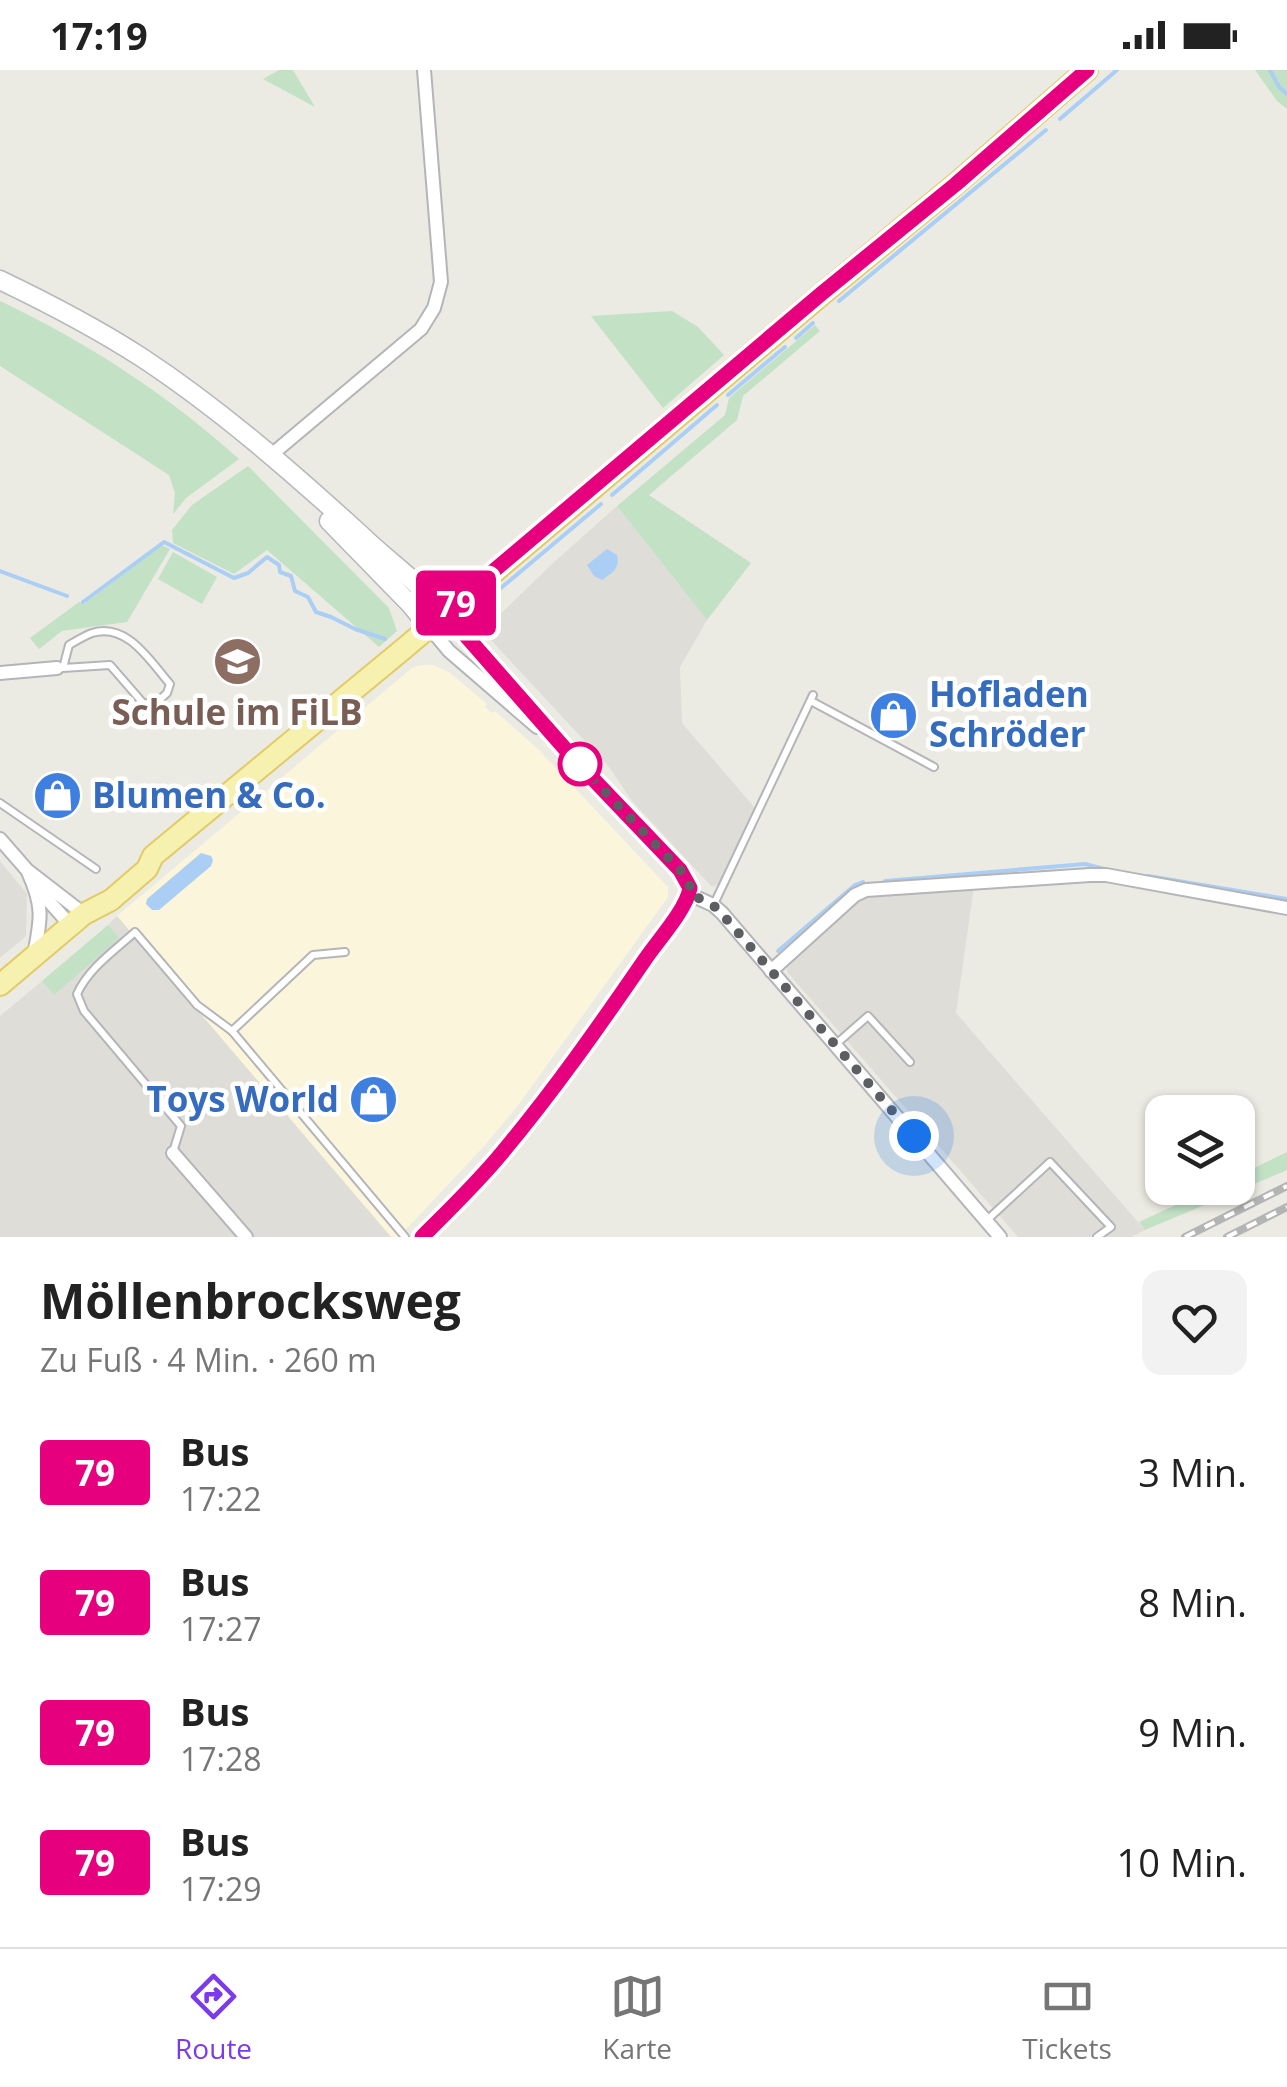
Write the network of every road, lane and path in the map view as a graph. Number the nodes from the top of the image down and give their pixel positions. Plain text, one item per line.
1 (424, 70) edge
2 (1087, 70) edge
3 (0, 280) edge
4 (273, 458) junction
5 (445, 612) junction
6 (428, 627) junction
7 (60, 668) junction
8 (0, 673) edge
9 (574, 759) junction
10 (934, 767) dead end
11 (4, 806) edge
12 (0, 818) edge
13 (0, 840) edge
14 (27, 870) junction
15 (96, 870) dead end
16 (34, 885) junction
17 (690, 894) junction
18 (713, 905) junction
19 (1287, 908) edge
20 (77, 920) junction
21 (345, 952) dead end
22 (34, 956) junction
23 (771, 971) junction
24 (0, 985) edge
25 (232, 1030) junction
26 (836, 1045) junction
27 (910, 1062) dead end
28 (173, 1153) joint
29 (986, 1221) junction
30 (246, 1237) edge
31 (405, 1237) edge
32 (422, 1237) edge
33 (1000, 1237) edge
34 (1098, 1237) edge

1 - 4 street
2 - 5 main road
3 - 4 main road
4 - 5 main road
4 - 6 main road
5 - 6 main road
5 - 9 street
6 - 9 street
6 - 20 main road
7 - 7 lane
7 - 8 street
9 - 17 street
10 - 18 lane
11 - 12 lane
11 - 15 lane
13 - 14 street
14 - 16 street
14 - 20 street
16 - 20 street
16 - 22 street
17 - 18 street
17 - 32 street
18 - 23 street
19 - 23 street
20 - 22 main road
21 - 25 lane
22 - 24 main road
23 - 26 street
25 - 28 lane
25 - 31 lane
26 - 27 lane
26 - 29 street
28 - 30 street
29 - 33 street
29 - 34 lane

